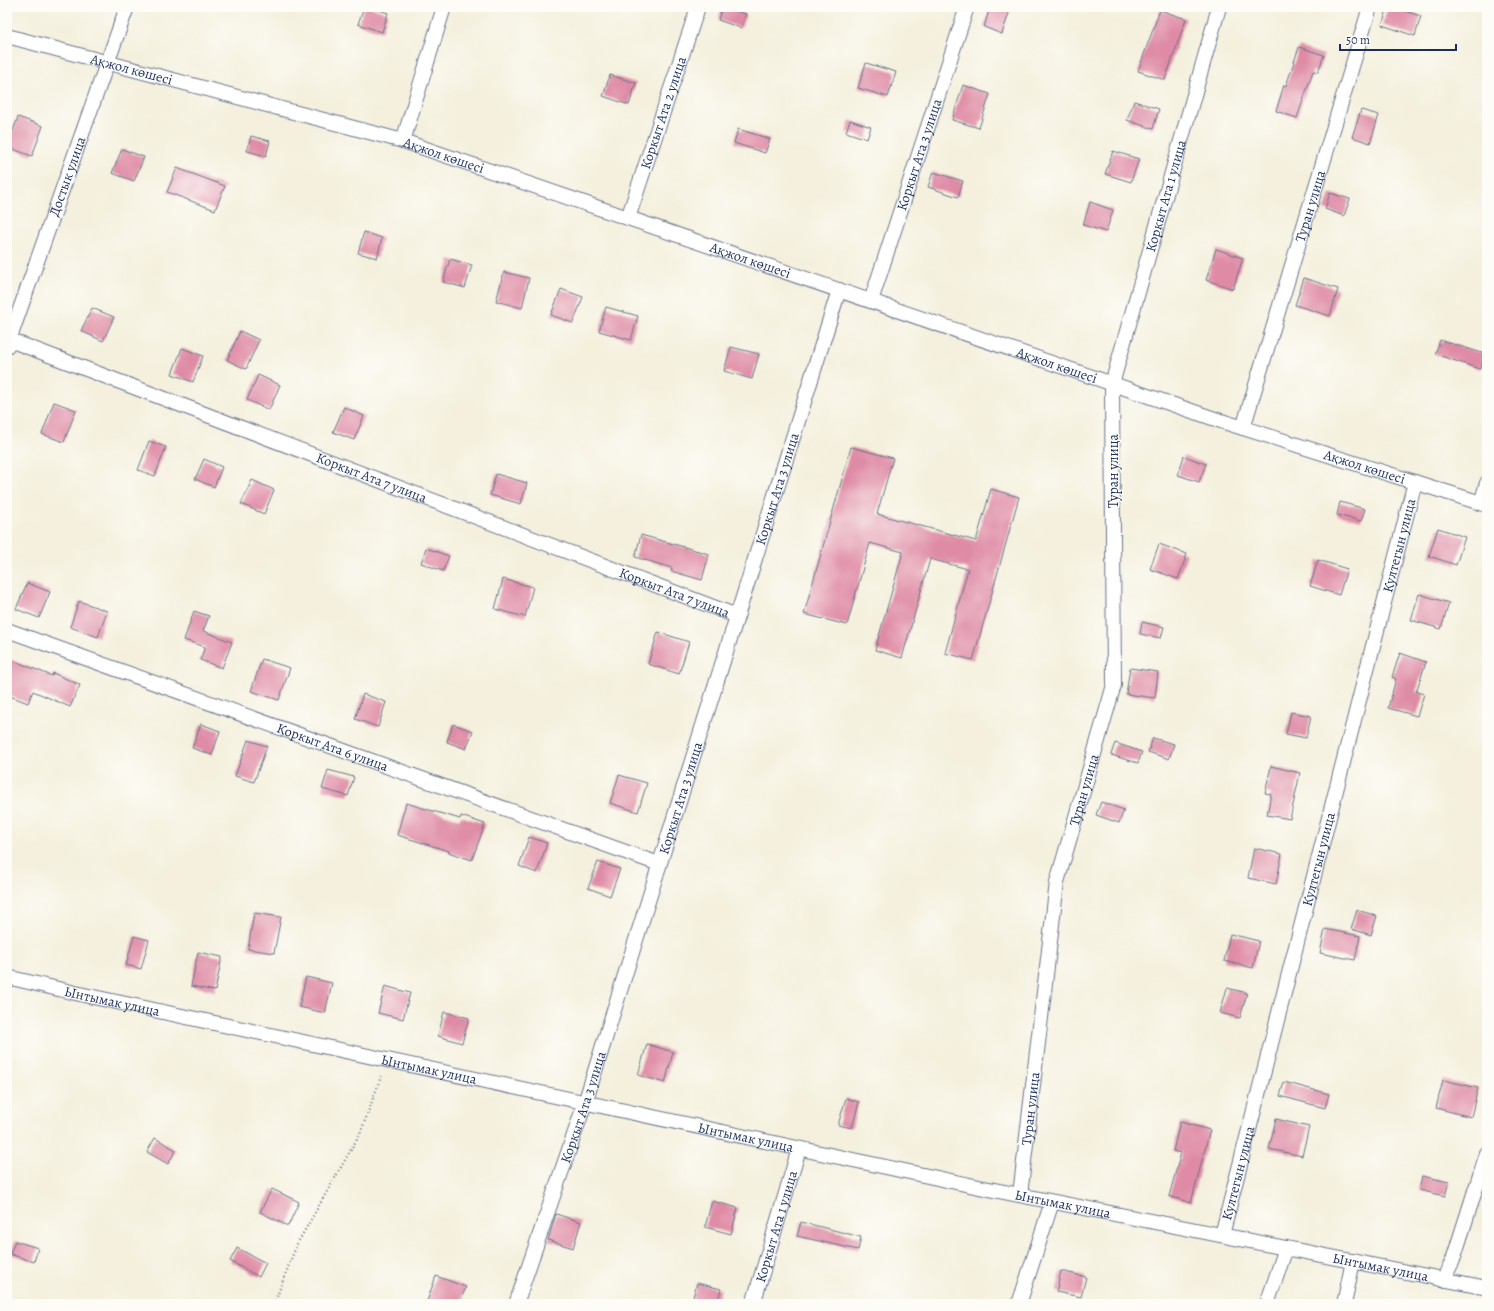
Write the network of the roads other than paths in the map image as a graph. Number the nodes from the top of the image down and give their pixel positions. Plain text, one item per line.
1 (127, 7) edge
2 (444, 7) edge
3 (698, 7) edge
4 (966, 7) edge
5 (1219, 7) edge
6 (1370, 7) edge
7 (7, 36) edge
8 (106, 62) junction
9 (403, 141) junction
10 (628, 218) junction
11 (839, 290) junction
12 (871, 301) junction
13 (8, 341) edge
14 (1112, 384) junction
15 (1243, 428) junction
16 (1415, 482) junction
17 (1487, 483) edge
18 (1484, 504) edge
19 (737, 616) junction
20 (7, 630) edge
21 (659, 864) junction
22 (7, 977) edge
23 (585, 1103) junction
24 (799, 1149) junction
25 (1487, 1153) edge
26 (1020, 1195) junction
27 (1052, 1202) junction
28 (1222, 1236) junction
29 (1286, 1248) junction
30 (1353, 1262) junction
31 (1443, 1280) junction
32 (1487, 1288) edge
33 (516, 1304) edge
34 (753, 1304) edge
35 (1020, 1304) edge
36 (1267, 1304) edge
37 (1344, 1304) edge

1 - 8 street, Достык улица
2 - 9 street
3 - 10 street, Коркыт Ата 2 улица
4 - 12 street, Коркыт Ата 3 улица
5 - 14 street, Коркыт Ата 1 улица
6 - 15 street, Туран улица
7 - 8 street, Ақжол көшесі
8 - 9 street, Ақжол көшесі
8 - 13 street, Достык улица
9 - 10 street, Ақжол көшесі
10 - 11 street, Ақжол көшесі
11 - 12 street, Ақжол көшесі
11 - 19 street, Коркыт Ата 3 улица
12 - 14 street, Ақжол көшесі
13 - 19 street, Коркыт Ата 7 улица
14 - 15 street, Ақжол көшесі
14 - 26 street, Туран улица
15 - 16 street, Ақжол көшесі
16 - 18 street, Ақжол көшесі
16 - 28 street, Култегын улица
17 - 18 street
19 - 21 street, Коркыт Ата 3 улица
20 - 21 street, Коркыт Ата 6 улица
21 - 23 street, Коркыт Ата 3 улица
22 - 23 street, Ынтымак улица
23 - 24 street, Ынтымак улица
23 - 33 street, Коркыт Ата 3 улица
24 - 26 street, Ынтымак улица
24 - 34 street, Коркыт Ата 1 улица
25 - 31 street
26 - 27 street, Ынтымак улица
27 - 28 street, Ынтымак улица
27 - 35 street
28 - 29 street, Ынтымак улица
29 - 30 street, Ынтымак улица
29 - 36 street
30 - 31 street, Ынтымак улица
30 - 37 street
31 - 32 street, Ынтымак улица

